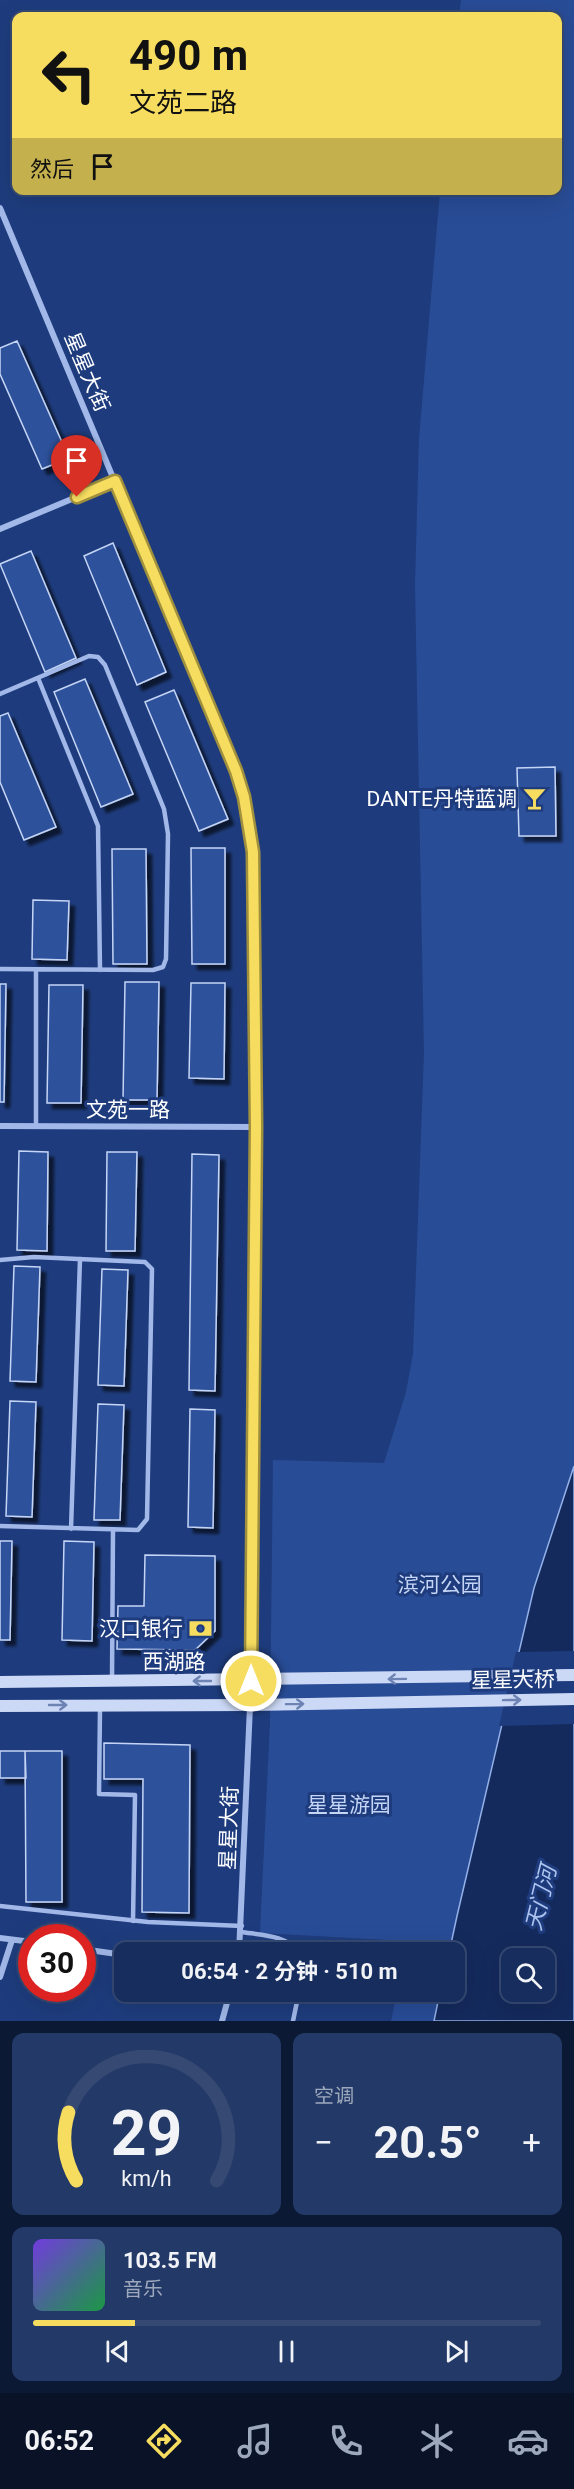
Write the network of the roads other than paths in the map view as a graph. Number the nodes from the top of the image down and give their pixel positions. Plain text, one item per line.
1 (0, 208) edge
2 (115, 481) junction
3 (0, 529) edge
4 (38, 678) junction
5 (0, 694) edge
6 (0, 969) edge
7 (36, 970) junction
8 (100, 970) junction
9 (0, 1126) edge
10 (36, 1126) junction
11 (256, 1127) junction
12 (80, 1259) junction
13 (0, 1260) edge
14 (0, 1526) edge
15 (71, 1529) junction
16 (114, 1530) junction
17 (574, 1675) edge
18 (455, 1678) joint
19 (251, 1681) junction
20 (112, 1682) junction
21 (0, 1683) edge
22 (574, 1698) edge
23 (453, 1701) joint
24 (100, 1705) junction
25 (250, 1705) junction
26 (0, 1706) edge
27 (0, 1906) edge
28 (133, 1921) junction
29 (241, 1929) junction
30 (0, 1938) edge
31 (12, 1940) junction
32 (18, 1941) edge
33 (240, 1942) edge
34 (287, 1942) edge
35 (96, 1951) edge
36 (114, 1954) edge
37 (0, 1977) edge
38 (227, 2002) edge
39 (297, 2002) edge
40 (222, 2021) edge
41 (293, 2021) edge

1 - 2 street, 星星大街
2 - 3 street
2 - 11 street, 星星大街
4 - 5 lane
4 - 8 lane
4 - 8 lane
6 - 7 lane
7 - 8 lane
7 - 10 lane
9 - 10 street, 文苑一路
10 - 11 street, 文苑一路
11 - 19 street, 星星大街
12 - 13 lane
12 - 15 lane
12 - 16 lane
14 - 15 lane
15 - 16 lane
16 - 20 lane
17 - 18 main road, 星星大桥
18 -> 19 main road, 西湖路
19 -> 20 main road, 西湖路
20 - 21 main road, 西湖路
23 -> 22 main road, 星星大桥
25 -> 23 main road, 西湖路
24 - 25 main road, 西湖路
26 -> 24 main road, 西湖路
24 - 28 lane
25 - 29 street, 星星大街
27 - 28 lane
28 - 29 lane
29 - 33 street, 星星大街
29 - 34 lane
30 - 31 street
31 - 32 street
31 - 37 street
35 - 36 street
38 - 40 street
39 - 41 lane

